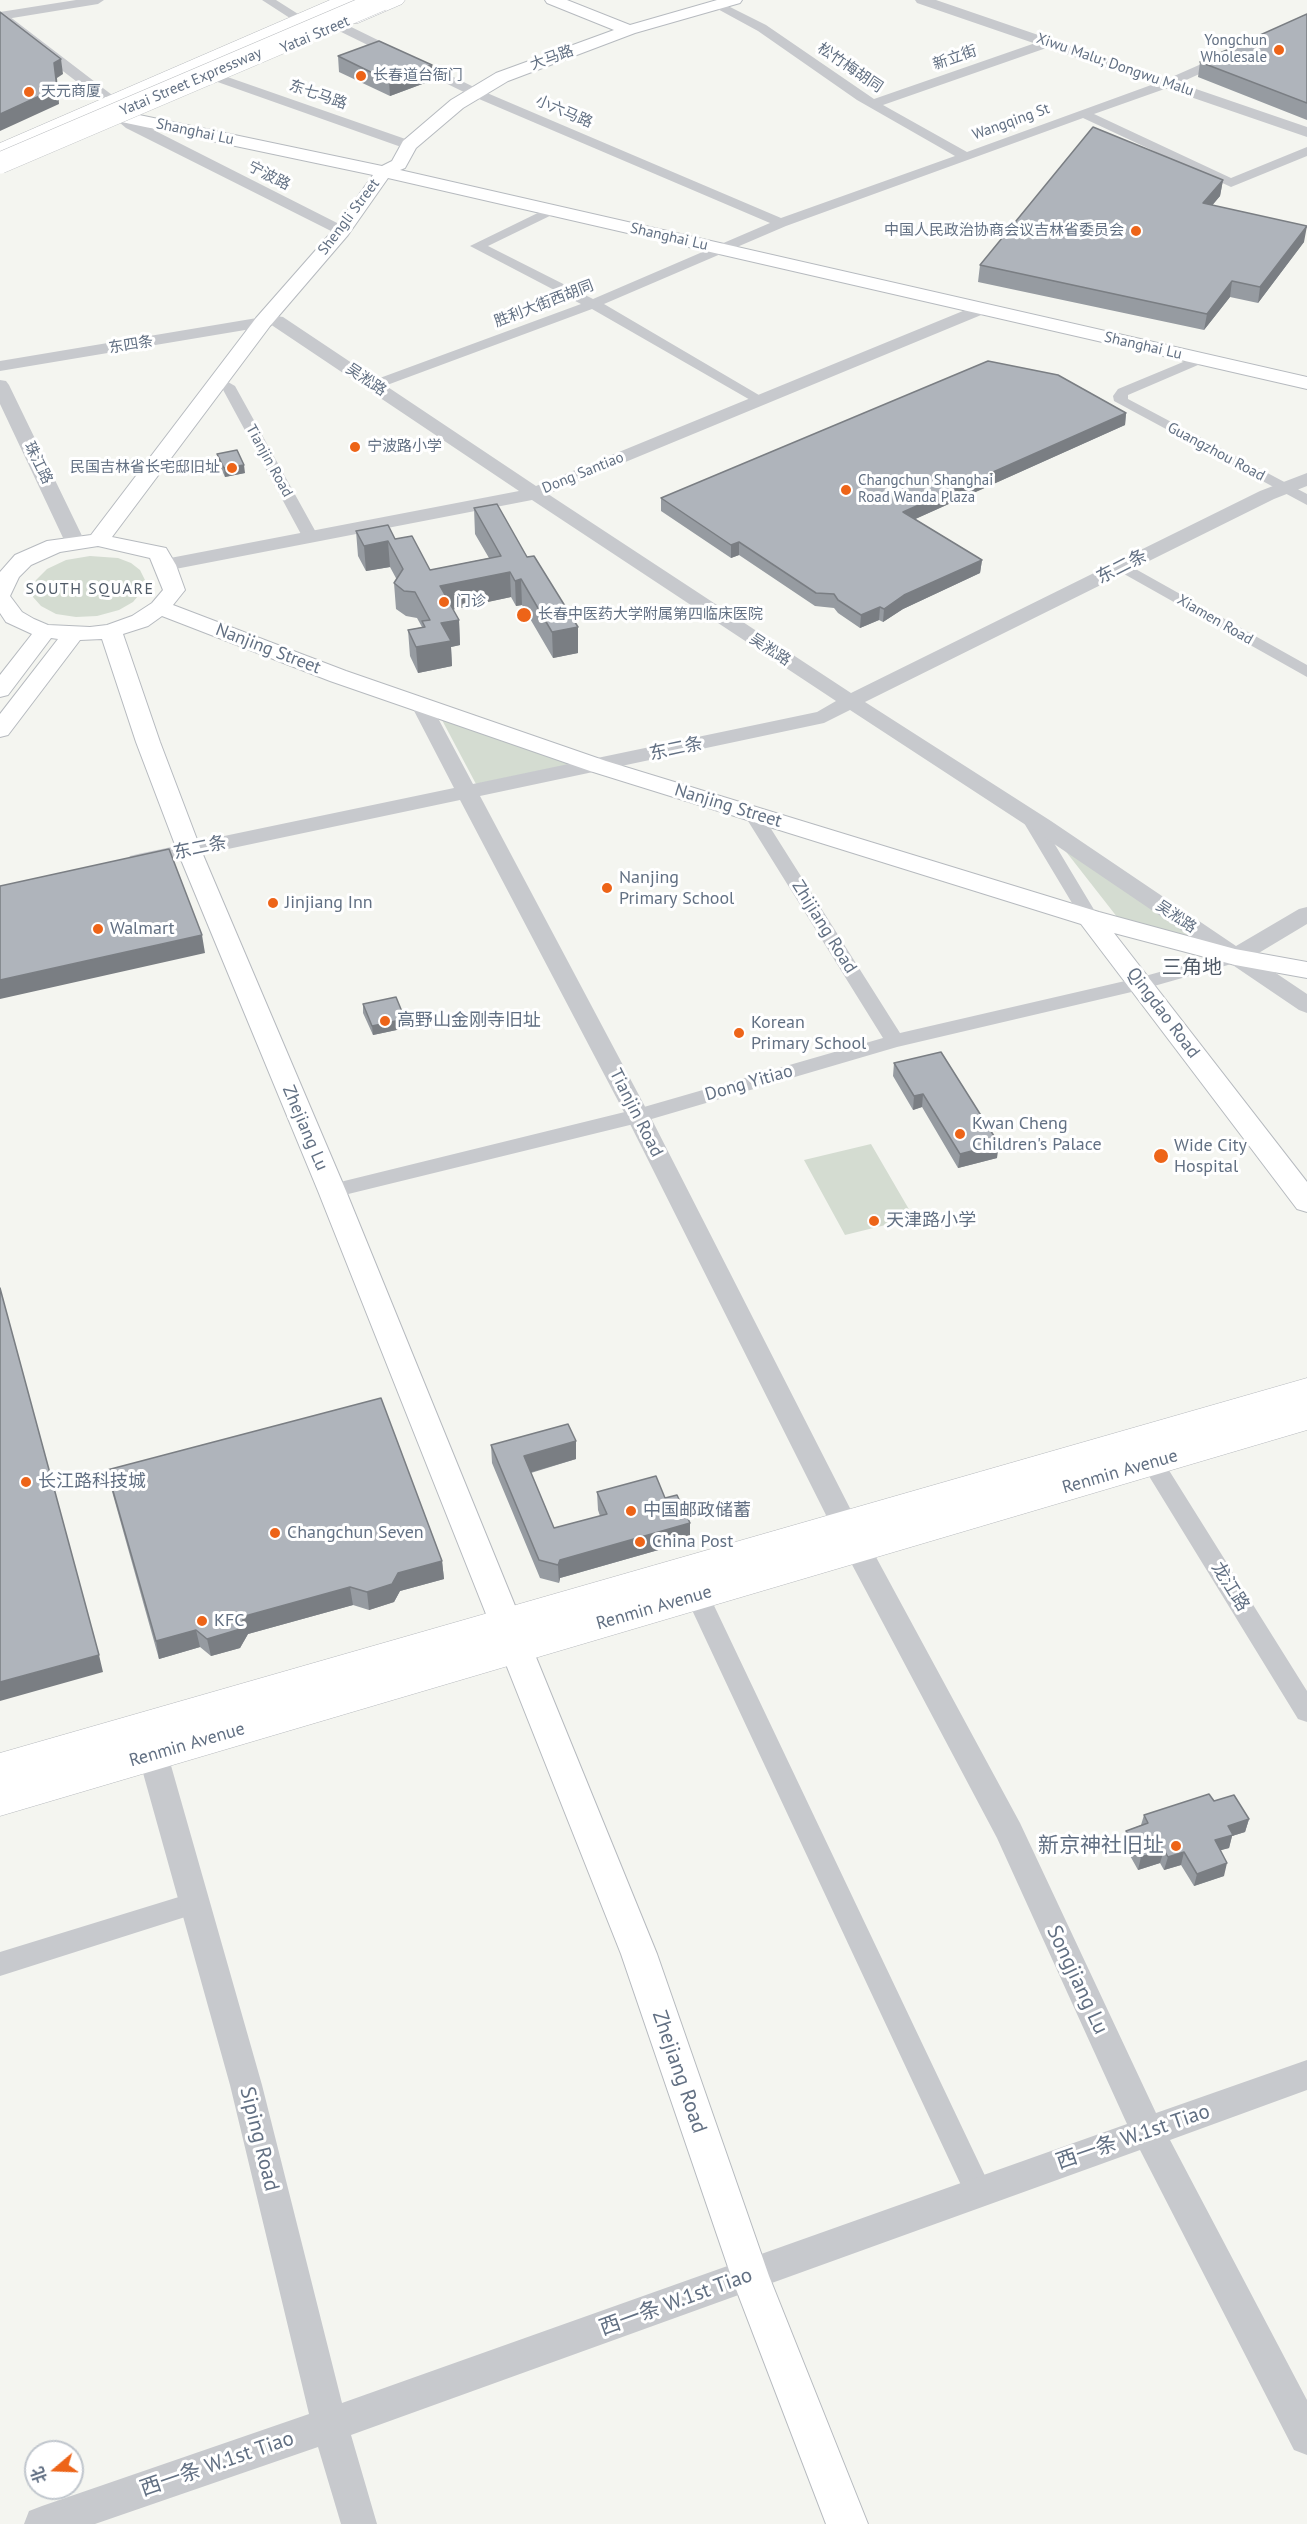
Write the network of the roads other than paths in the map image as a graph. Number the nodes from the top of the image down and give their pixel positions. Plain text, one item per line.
1 (268, 0) edge
2 (346, 0) edge
3 (357, 0) edge
4 (382, 0) edge
5 (396, 0) edge
6 (553, 0) edge
7 (922, 0) edge
8 (91, 1) edge
9 (726, 2) edge
10 (0, 16) edge
11 (300, 19) junction
12 (337, 25) junction
13 (630, 30) junction
14 (1048, 43) junction
15 (1233, 54) edge
16 (216, 77) junction
17 (1169, 83) junction
18 (476, 93) junction
19 (873, 104) junction
20 (145, 108) junction
21 (115, 109) junction
22 (1082, 113) junction
23 (1307, 132) edge
24 (409, 145) junction
25 (0, 150) edge
26 (1307, 151) edge
27 (965, 156) junction
28 (0, 164) edge
29 (394, 171) junction
30 (553, 211) junction
31 (781, 223) junction
32 (342, 231) junction
33 (741, 241) junction
34 (724, 249) junction
35 (594, 304) junction
36 (980, 309) junction
37 (270, 321) junction
38 (1200, 359) junction
39 (0, 366) edge
40 (1307, 372) edge
41 (1307, 383) edge
42 (0, 385) edge
43 (374, 385) junction
44 (228, 386) junction
45 (759, 401) junction
46 (1307, 479) edge
47 (1286, 489) junction
48 (533, 494) junction
49 (1307, 500) edge
50 (310, 536) junction
51 (104, 540) junction
52 (75, 542) junction
53 (0, 552) edge
54 (23, 560) junction
55 (165, 565) junction
56 (1123, 567) junction
57 (0, 596) edge
58 (160, 608) junction
59 (45, 631) junction
60 (111, 631) junction
61 (73, 634) junction
62 (1307, 672) edge
63 (0, 690) edge
64 (849, 701) junction
65 (421, 705) junction
66 (0, 730) edge
67 (598, 766) junction
68 (468, 793) junction
69 (752, 813) junction
70 (1030, 818) junction
71 (189, 850) junction
72 (114, 867) edge
73 (1307, 914) edge
74 (1090, 918) junction
75 (1235, 957) junction
76 (1307, 970) edge
77 (1140, 984) junction
78 (1307, 1005) edge
79 (895, 1041) junction
80 (638, 1116) junction
81 (332, 1191) junction
82 (1307, 1202) edge
83 (1307, 1391) edge
84 (1307, 1417) edge
85 (1152, 1462) junction
86 (852, 1537) junction
87 (697, 1595) junction
88 (510, 1636) junction
89 (1307, 1712) edge
90 (153, 1755) junction
91 (0, 1769) edge
92 (0, 1799) edge
93 (195, 1903) junction
94 (0, 1964) edge
95 (1307, 2075) edge
96 (1148, 2132) junction
97 (978, 2191) junction
98 (750, 2276) junction
99 (330, 2425) junction
100 (1307, 2437) edge
101 (42, 2524) edge
102 (359, 2524) edge
103 (847, 2524) edge

1 - 11 street
2 - 11 main road, Yatai Street
3 - 25 main road, Yatai Street Expressway
4 - 28 main road, Yatai Street Expressway, bridge
5 - 12 main road, Yatai Street
6 - 13 main road
7 - 14 street, Xiwu Malu; Dongwu Malu
8 - 10 street
9 - 13 main road, 大马路
9 - 19 street, 松竹梅胡同
10 - 21 street
11 - 21 main road, Yatai Street
12 - 16 main road, Yatai Street
12 - 18 street, 小六马路
13 - 18 main road, 大马路
14 - 17 street, Xiwu Malu; Dongwu Malu
14 - 19 street, 新立街
15 - 17 street, Wangqing St
16 - 20 main road, Yatai Street
16 - 24 street, 东七马路
17 - 22 street, Wangqing St
17 - 23 street, Xiwu Malu; Dongwu Malu
18 - 24 main road, 大马路
18 - 31 street, 小六马路
19 - 27 street, 松竹梅胡同
20 - 21 main road, Yatai Street
20 - 29 main road, Shanghai Lu
21 - 25 main road, Yatai Street
21 - 28 main road, Yatai Street
21 - 29 main road, Shanghai Lu
21 - 32 street, 宁波路
22 - 26 street
22 - 27 street, Wangqing St
24 - 29 main road, 大马路
27 - 31 street, Wangqing St
29 - 30 main road, Shanghai Lu
29 - 32 main road, Shengli Street
29 - 33 main road, Shanghai Lu
29 - 37 main road, Shengli Street
30 - 34 main road, Shanghai Lu
30 - 35 street
31 - 33 street, Wangqing St
32 - 37 main road, Shengli Street
33 - 34 street, Wangqing St
33 - 40 main road, Shanghai Lu
34 - 35 street, 胜利大街西胡同
34 - 36 main road, Shanghai Lu
35 - 43 street, 胜利大街西胡同
35 - 45 street
36 - 38 main road, Shanghai Lu
36 - 45 street, Dong Santiao
37 - 39 street, 东四条
37 - 43 street, 吴淞路
37 - 44 main road, Shengli Street
37 - 51 main road, Shengli Street
38 - 41 main road, Shanghai Lu
38 - 47 street, Guangzhou Road
42 - 52 street, 珠江路
43 - 48 street, 吴淞路
44 - 50 street, Tianjin Road
44 - 51 main road, Shengli Street
45 - 48 street, Dong Santiao
46 - 47 street, 东二条
47 - 49 street, Guangzhou Road
47 - 56 street, 东二条
48 - 50 street, Dong Santiao
48 - 64 street, 吴淞路
50 - 55 street, Dong Santiao
51 - 52 main road
51 - 55 main road
52 - 54 main road
53 - 54 main road
54 - 57 main road
55 - 58 main road
56 - 62 street, Xiamen Road
56 - 64 street, 东二条
57 - 59 main road
58 - 60 main road
58 - 65 main road, Nanjing Street
59 - 61 main road
59 - 63 main road
60 - 61 main road
60 - 71 main road, Zhejiang Lu
61 - 66 main road
64 - 67 street, 东二条
64 - 70 street, 吴淞路
65 - 67 main road, Nanjing Street
65 - 68 street, Tianjin Road
67 - 68 street, 东二条
67 - 69 main road, Nanjing Street
68 - 71 street, 东二条
68 - 80 street, Tianjin Road
69 - 74 main road, Nanjing Street
69 - 79 street, Zhijiang Road
70 - 74 street, Qingdao Road
70 - 75 street, 吴淞路
71 - 72 street, 东二条
71 - 81 main road, Zhejiang Lu
73 - 75 street
74 - 75 main road, Nanjing Street
74 - 77 main road, Qingdao Road
75 - 76 main road, Nanjing Street
75 - 77 street, Dong Yitiao
75 - 78 street, 吴淞路
77 - 79 street, Dong Yitiao
77 - 82 main road, Qingdao Road
79 - 80 street, Dong Yitiao
80 - 81 street, Dong Yitiao
80 - 86 street, Tianjin Road
81 - 88 main road, Zhejiang Lu
83 - 86 main road, Renmin Avenue
84 - 85 main road, Renmin Avenue
85 - 86 main road, Renmin Avenue
85 - 89 street, 龙江路
86 - 87 main road, Renmin Avenue
86 - 88 main road, Renmin Avenue
86 - 96 street, Songjiang Lu
87 - 88 main road, Renmin Avenue
87 - 97 street
88 - 90 main road, Renmin Avenue
88 - 91 main road, Renmin Avenue
88 - 98 main road, Zhejiang Road
90 - 92 main road, Renmin Avenue
90 - 93 street, Siping Road
93 - 94 street
93 - 99 street, Siping Road
95 - 96 street, 西一条 W.1st Tiao
96 - 97 street, 西一条 W.1st Tiao
96 - 100 street, Songjiang Lu
97 - 98 street, 西一条 W.1st Tiao
98 - 99 street, 西一条 W.1st Tiao
98 - 103 main road, Zhejiang Road
99 - 101 street, 西一条 W.1st Tiao
99 - 102 street, Siping Road

